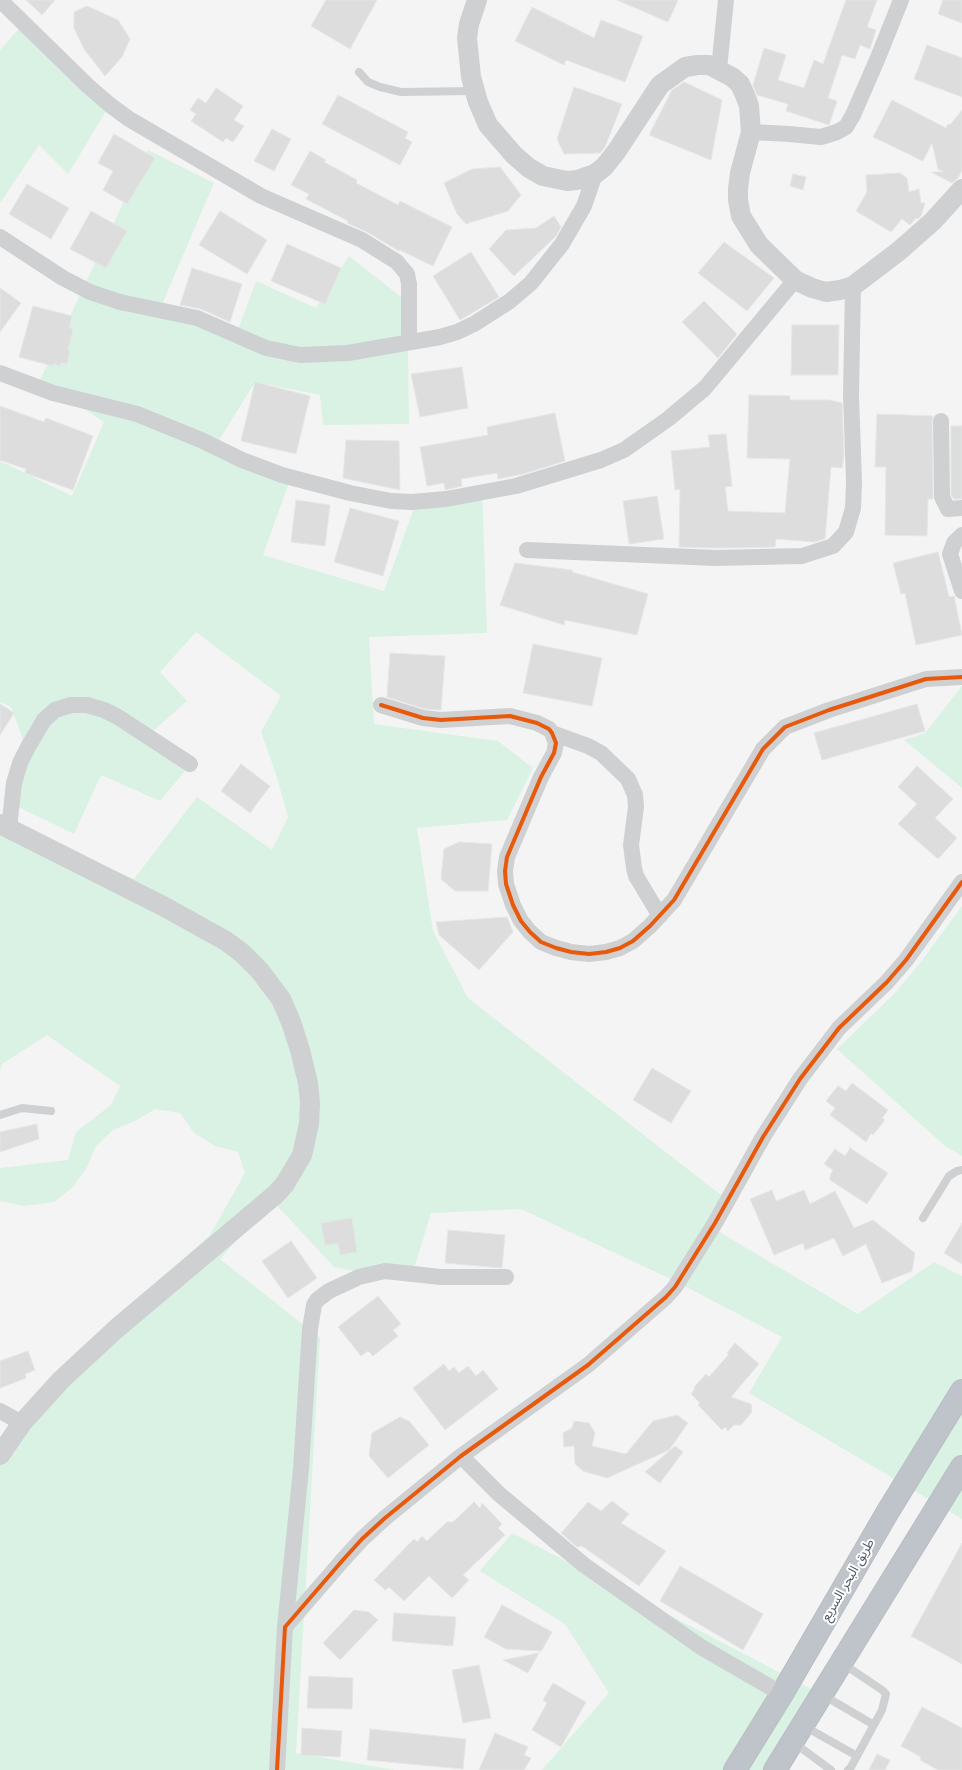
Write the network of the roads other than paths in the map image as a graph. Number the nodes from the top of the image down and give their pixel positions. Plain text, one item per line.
1 (0, 0) edge
2 (477, 0) edge
3 (726, 0) edge
4 (901, 0) edge
5 (719, 69) junction
6 (359, 72) dead end
7 (475, 91) junction
8 (751, 132) junction
9 (595, 174) junction
10 (962, 189) edge
11 (0, 238) edge
12 (796, 280) junction
13 (853, 286) junction
14 (409, 342) junction
15 (0, 373) edge
16 (941, 421) dead end
17 (962, 508) edge
18 (962, 535) edge
19 (527, 550) dead end
20 (962, 591) edge
21 (962, 677) edge
22 (381, 705) dead end
23 (552, 733) junction
24 (190, 764) dead end
25 (4, 827) edge
26 (962, 882) edge
27 (660, 916) junction
28 (51, 1111) dead end
29 (0, 1115) edge
30 (962, 1170) edge
31 (923, 1218) dead end
32 (506, 1277) dead end
33 (962, 1391) edge
34 (0, 1411) edge
35 (22, 1423) junction
36 (0, 1455) edge
37 (461, 1456) junction
38 (962, 1468) edge
39 (285, 1627) junction
40 (841, 1663) junction
41 (782, 1694) junction
42 (822, 1694) junction
43 (874, 1725) junction
44 (797, 1733) junction
45 (857, 1756) junction
46 (277, 1770) edge
47 (735, 1770) edge
48 (775, 1770) edge
49 (831, 1770) edge
50 (848, 1770) edge

1 - 14 street
2 - 7 street
3 - 5 street
4 - 8 street
5 - 8 street
5 - 9 street
6 - 7 lane
7 - 9 street
8 - 12 street
9 - 14 street
10 - 13 street
11 - 14 street
12 - 13 street
12 - 15 street
13 - 19 street
16 - 17 street
18 - 20 street
21 - 27 street
22 - 23 street
23 - 27 street
23 - 27 street
24 - 25 street
25 - 35 street
26 - 37 street
28 - 29 lane
30 - 31 lane
32 - 39 street
33 - 41 highway, طريق البحر السريع
34 - 35 street
35 - 36 street
37 - 39 street
37 - 41 street
38 - 40 highway
39 - 46 street
40 - 42 highway
40 - 43 lane
41 - 47 highway, طريق البحر السريع
42 - 43 lane
42 - 44 highway
43 - 45 lane
44 - 45 lane
44 - 48 highway
44 - 49 lane
45 - 50 lane

